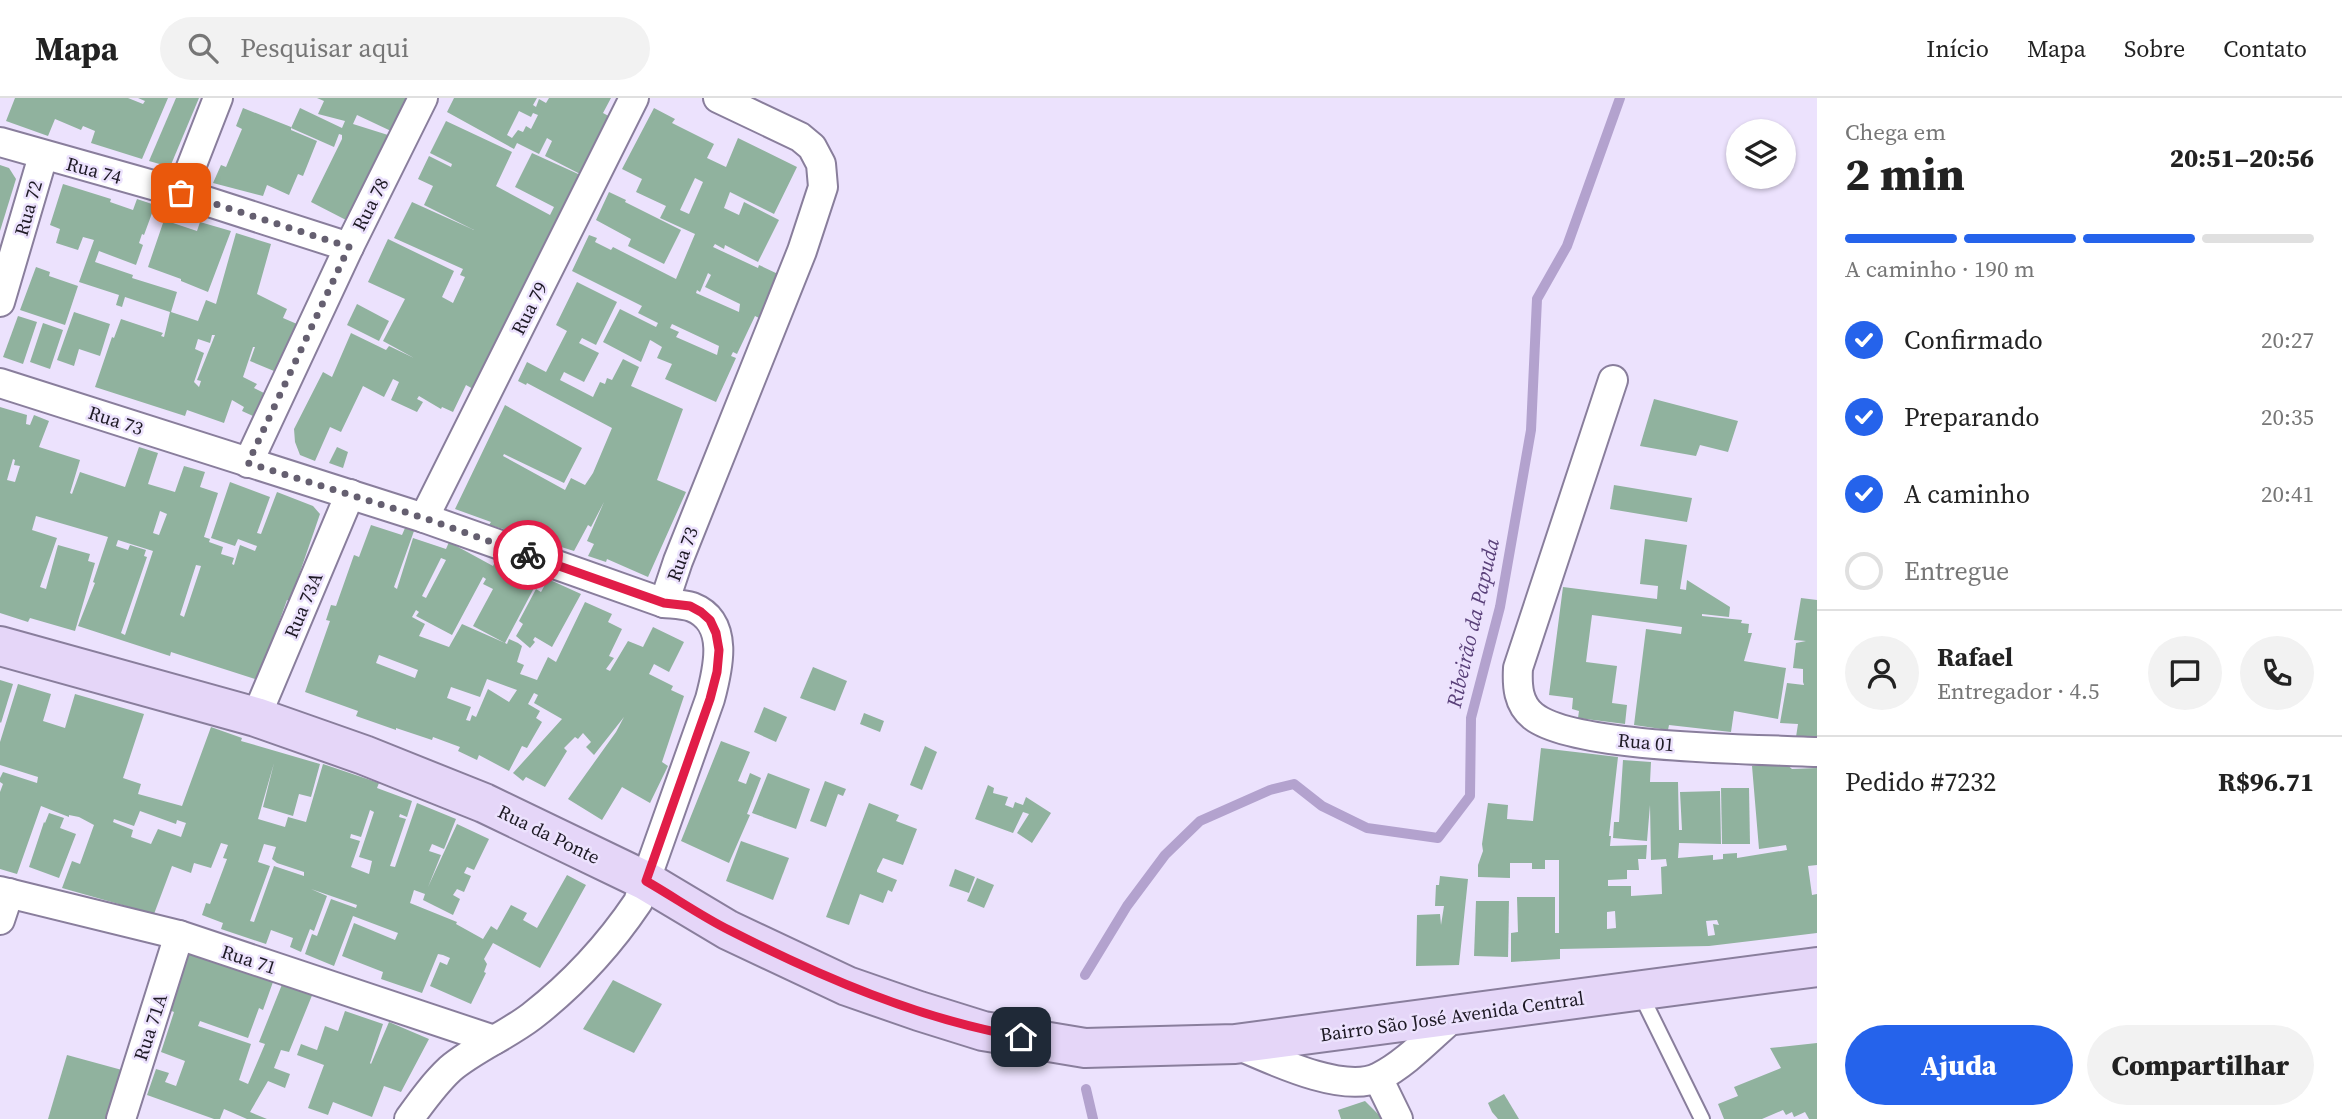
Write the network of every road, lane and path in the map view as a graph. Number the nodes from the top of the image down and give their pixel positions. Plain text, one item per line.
1 (218, 98) edge
2 (423, 98) edge
3 (634, 98) edge
4 (718, 98) edge
5 (0, 142) edge
6 (43, 156) junction
7 (181, 193) junction
8 (349, 247) junction
9 (0, 302) edge
10 (1613, 380) dead end
11 (0, 383) edge
12 (248, 463) junction
13 (350, 494) junction
14 (424, 518) junction
15 (664, 603) junction
16 (0, 646) edge
17 (256, 717) junction
18 (1817, 752) edge
19 (646, 881) junction
20 (5, 892) edge
21 (0, 920) edge
22 (180, 935) junction
23 (1817, 967) edge
24 (1639, 991) junction
25 (1455, 1016) junction
26 (494, 1040) junction
27 (1235, 1044) junction
28 (1085, 1048) joint
29 (1378, 1078) junction
30 (121, 1119) edge
31 (409, 1119) edge
32 (1398, 1119) edge
33 (1702, 1119) edge

1 - 7 street
2 - 8 street, Rua 78
3 - 14 street, Rua 79
4 - 15 street, Rua 73
5 - 6 street, Rua 74
6 - 7 street, Rua 74
6 - 9 street, Rua 72
7 - 8 street, Rua 74
8 - 12 street, Rua 78
10 - 18 street, Rua 01
11 - 12 street, Rua 73
12 - 13 street, Rua 73
13 - 14 street, Rua 73
13 - 17 street, Rua 73A
14 - 15 street, Rua 73
15 - 19 street
16 - 17 street, Rua da Ponte
17 - 19 street, Rua da Ponte
19 - 26 street
19 - 28 street, Rua da Ponte
20 - 21 street
20 - 22 street, Rua 71
22 - 26 street, Rua 71
22 - 30 street, Rua 71A
23 - 24 street, Bairro São José Avenida Central
24 - 25 street, Bairro São José Avenida Central
24 - 33 lane
25 - 27 street, Bairro São José Avenida Central
25 - 29 street
26 - 31 street
27 - 28 street, Bairro São José Avenida Central
27 - 29 street
29 - 32 street

